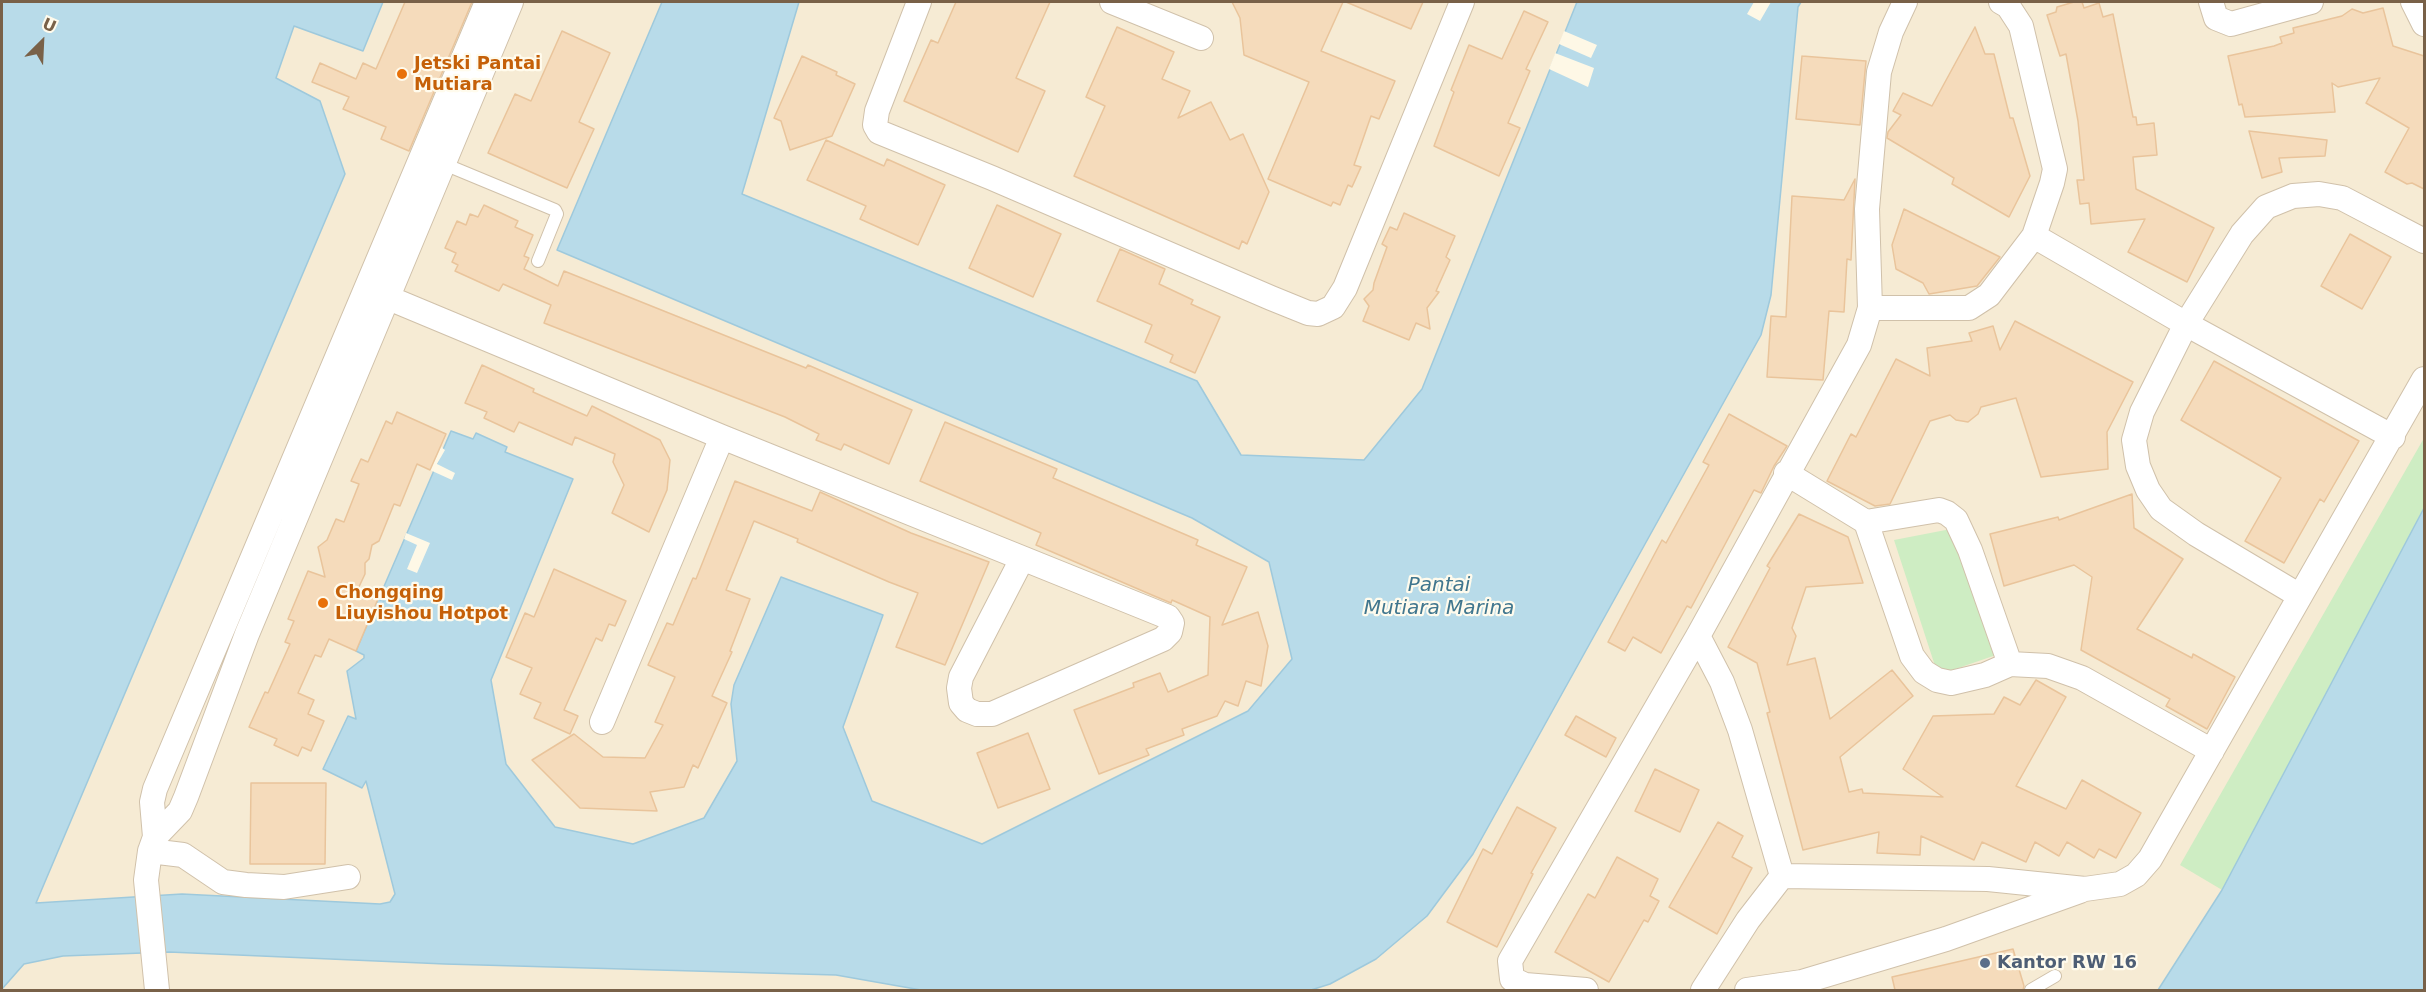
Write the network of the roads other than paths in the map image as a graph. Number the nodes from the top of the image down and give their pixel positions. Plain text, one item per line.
1 (487, 2) edge
2 (511, 2) edge
3 (919, 2) edge
4 (1112, 2) edge
5 (1462, 2) edge
6 (1905, 2) edge
7 (2001, 2) edge
8 (2211, 2) edge
9 (2311, 2) edge
10 (2413, 2) edge
11 (2424, 24) edge
12 (1201, 38) dead end
13 (444, 164) junction
14 (2034, 236) junction
15 (2424, 241) edge
16 (538, 261) dead end
17 (378, 293) junction
18 (1870, 308) junction
19 (2186, 324) junction
20 (2424, 380) edge
21 (722, 437) junction
22 (2393, 437) junction
23 (1786, 473) junction
24 (1866, 522) junction
25 (1022, 559) junction
26 (2300, 596) junction
27 (1698, 636) junction
28 (2010, 664) junction
29 (602, 722) dead end
30 (2212, 751) junction
31 (153, 844) junction
32 (1782, 876) junction
33 (348, 878) dead end
34 (2085, 889) junction
35 (2055, 976) dead end
36 (1802, 986) edge
37 (157, 990) edge
38 (1586, 990) edge
39 (1703, 990) edge
40 (1747, 990) edge
41 (2031, 990) edge

1 - 17 street
2 - 13 street
3 - 5 street
4 - 12 street
6 - 18 street
7 - 14 street
8 - 9 street
10 - 11 street
13 - 16 lane
13 - 17 street
14 - 18 street
14 - 19 street
15 - 19 street
17 - 21 street
17 - 31 street
17 - 31 street
18 - 23 street
19 - 22 street
19 - 26 street
20 - 22 street
21 - 25 street
21 - 29 street
22 - 26 street
23 - 24 street
23 - 27 street
24 - 28 street
24 - 28 street
25 - 25 street
26 - 30 street
27 - 32 street
27 - 38 street
28 - 30 street
30 - 34 street
31 - 33 street
31 - 37 street
32 - 34 street
32 - 39 street
34 - 36 street
35 - 41 lane
36 - 40 street

